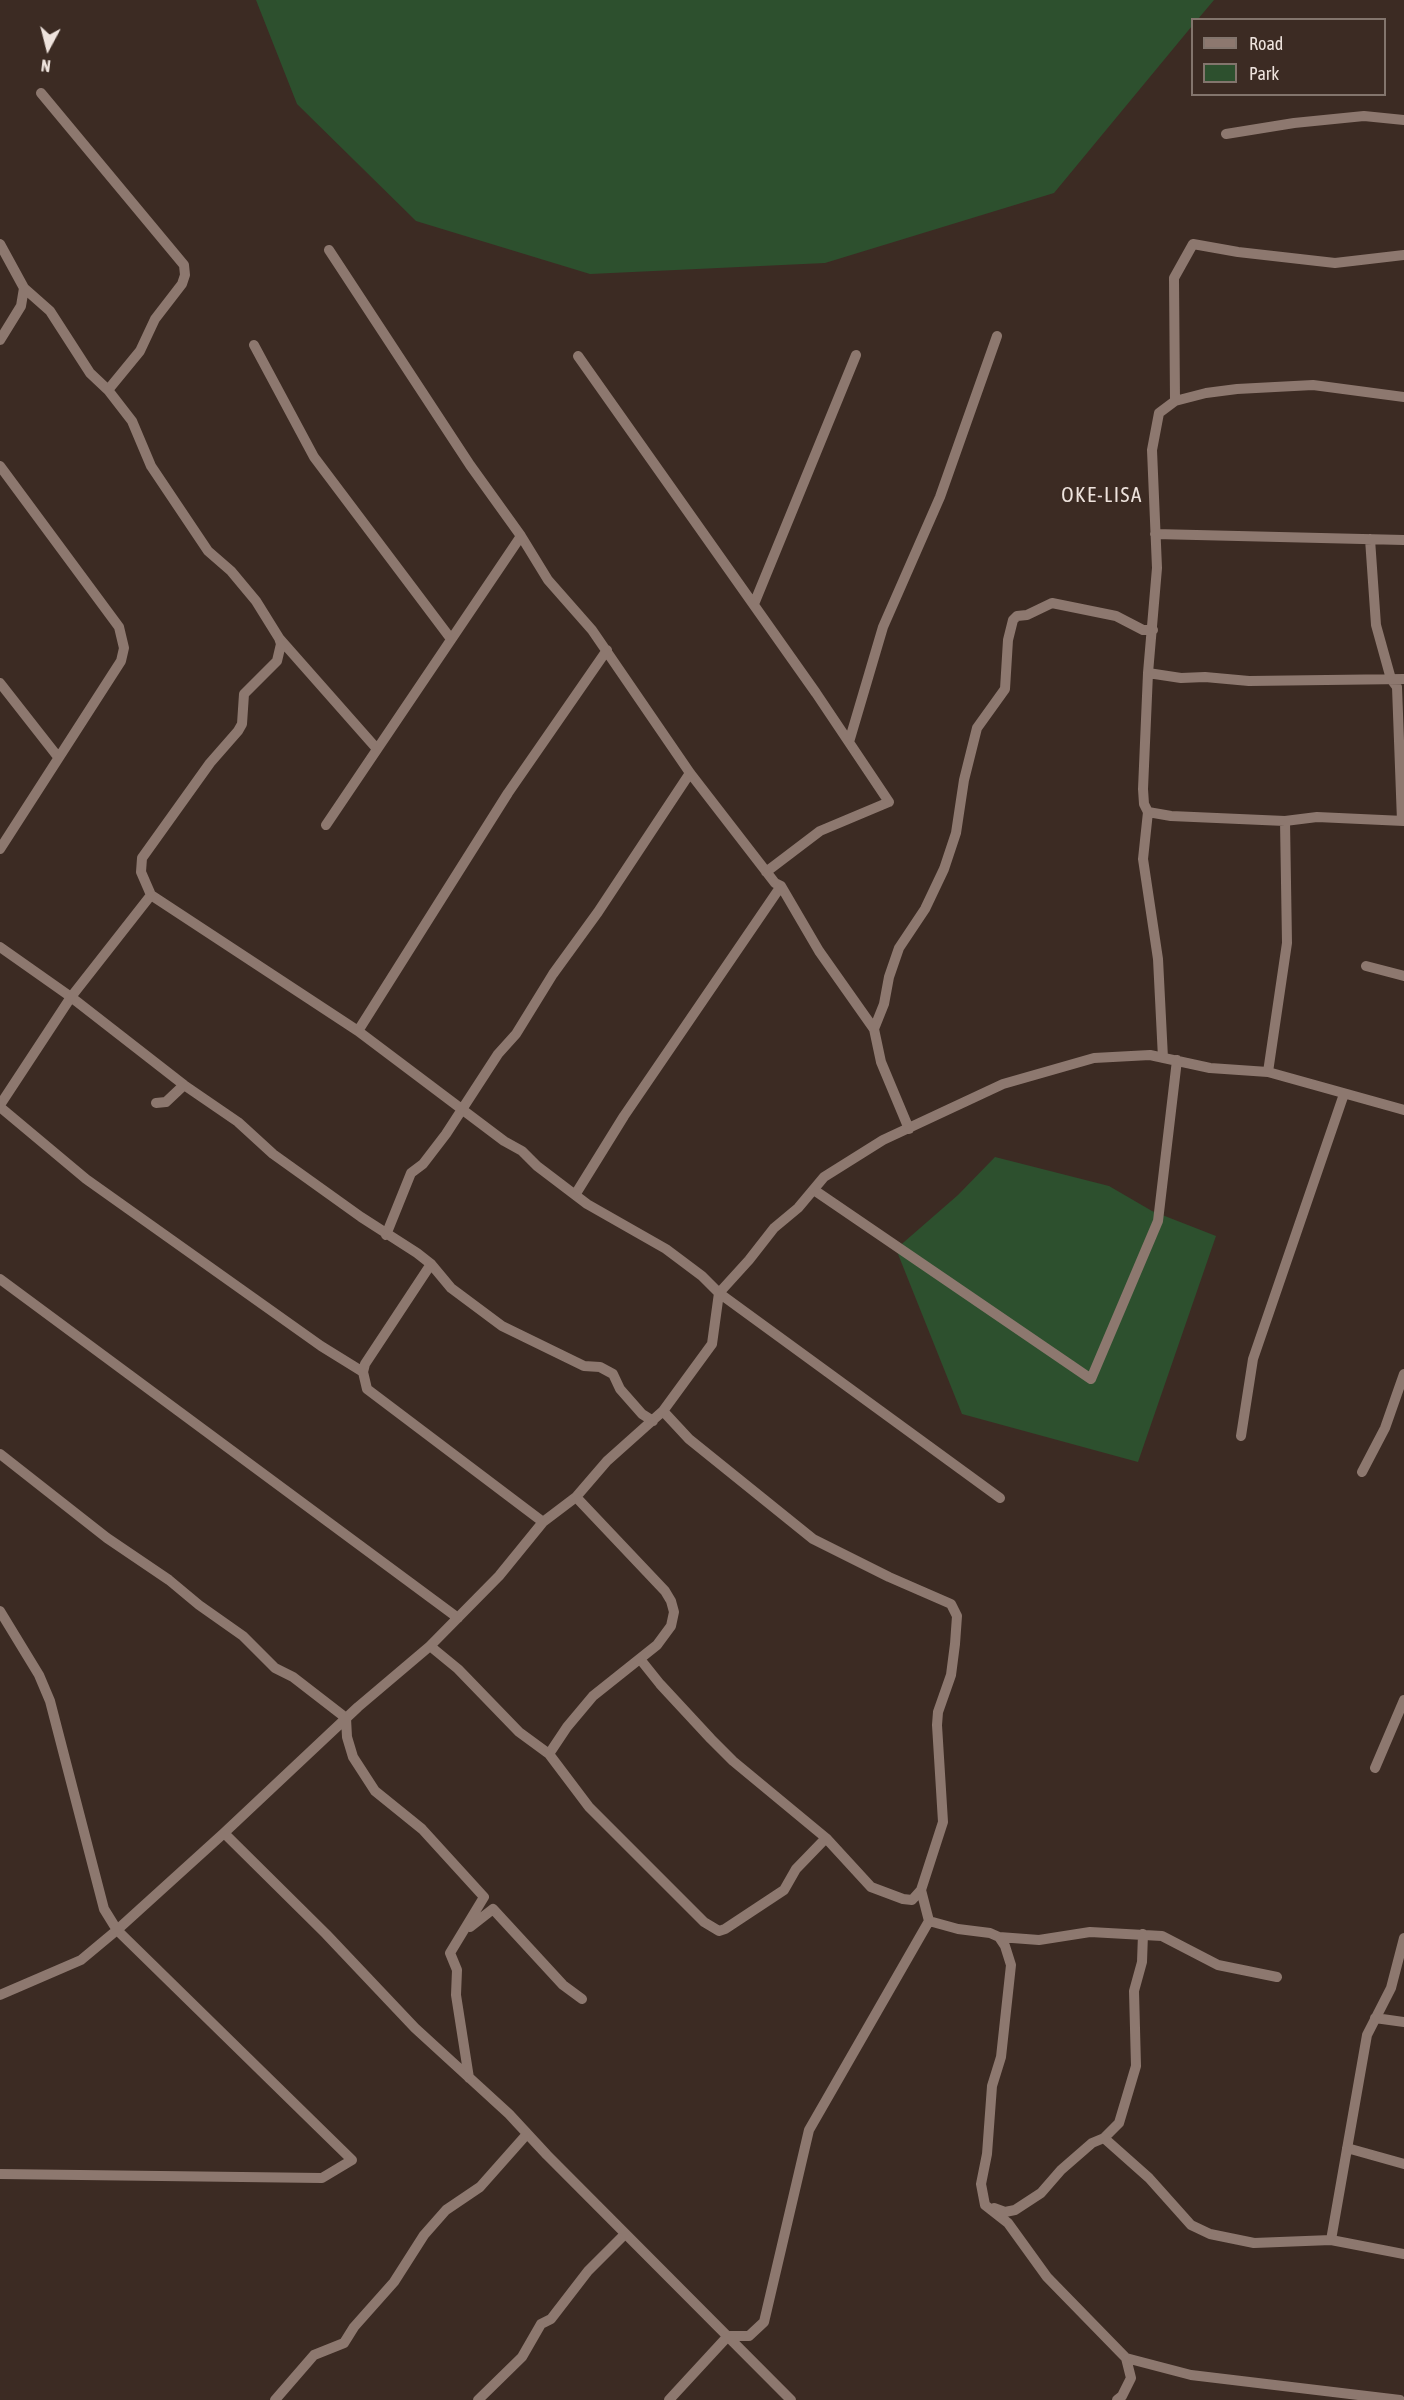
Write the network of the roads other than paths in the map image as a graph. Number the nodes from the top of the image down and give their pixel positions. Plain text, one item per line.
1 (41, 93) dead end
2 (1404, 120) edge
3 (1226, 135) dead end
4 (0, 244) edge
5 (328, 250) dead end
6 (1404, 255) edge
7 (24, 288) junction
8 (997, 336) dead end
9 (0, 340) edge
10 (254, 345) dead end
11 (856, 355) dead end
12 (578, 356) dead end
13 (108, 390) junction
14 (1404, 397) edge
15 (1175, 401) junction
16 (0, 466) edge
17 (1155, 534) junction
18 (521, 536) junction
19 (1370, 539) junction
20 (1404, 540) edge
21 (754, 604) junction
22 (1153, 630) junction
23 (279, 638) junction
24 (452, 639) junction
25 (607, 650) junction
26 (1148, 673) junction
27 (1404, 679) edge
28 (1391, 680) junction
29 (0, 683) edge
30 (849, 742) junction
31 (377, 749) junction
32 (58, 757) junction
33 (690, 773) junction
34 (1148, 812) junction
35 (1285, 820) junction
36 (1403, 821) edge
37 (326, 825) dead end
38 (0, 849) edge
39 (766, 872) junction
40 (781, 886) junction
41 (152, 895) junction
42 (0, 947) edge
43 (1366, 966) dead end
44 (1404, 976) edge
45 (71, 997) junction
46 (874, 1029) junction
47 (358, 1031) junction
48 (1163, 1058) junction
49 (1178, 1060) junction
50 (1268, 1072) junction
51 (184, 1085) junction
52 (1344, 1094) junction
53 (156, 1103) dead end
54 (0, 1106) edge
55 (463, 1110) junction
56 (1404, 1110) edge
57 (909, 1129) junction
58 (814, 1190) junction
59 (575, 1195) junction
60 (386, 1235) junction
61 (431, 1264) junction
62 (0, 1279) edge
63 (719, 1293) junction
64 (363, 1372) junction
65 (1404, 1374) edge
66 (663, 1411) junction
67 (653, 1421) junction
68 (1241, 1436) dead end
69 (0, 1454) edge
70 (1362, 1472) dead end
71 (576, 1497) junction
72 (1000, 1498) dead end
73 (543, 1522) junction
74 (0, 1611) edge
75 (458, 1618) junction
76 (430, 1646) junction
77 (640, 1659) junction
78 (1404, 1700) edge
79 (346, 1718) junction
80 (549, 1754) junction
81 (1375, 1768) dead end
82 (224, 1833) junction
83 (826, 1838) junction
84 (921, 1890) junction
85 (929, 1921) junction
86 (117, 1930) junction
87 (1143, 1934) junction
88 (999, 1937) junction
89 (1404, 1938) edge
90 (450, 1953) junction
91 (1277, 1977) dead end
92 (0, 1995) edge
93 (582, 1999) dead end
94 (1375, 2018) junction
95 (1404, 2022) edge
96 (469, 2078) junction
97 (527, 2134) junction
98 (1104, 2138) junction
99 (1347, 2148) junction
100 (1404, 2164) edge
101 (0, 2174) edge
102 (985, 2205) junction
103 (625, 2234) junction
104 (1331, 2240) junction
105 (1404, 2254) edge
106 (728, 2336) junction
107 (1126, 2358) junction
108 (275, 2400) edge
109 (478, 2400) edge
110 (669, 2400) edge
111 (791, 2400) edge
112 (1117, 2400) edge
113 (1400, 2400) edge

1 - 13 street
2 - 3 street
4 - 7 street
5 - 18 street
6 - 15 street
7 - 9 street
7 - 13 street
8 - 30 street
10 - 24 street
11 - 21 street
12 - 21 street
13 - 23 street
14 - 15 street
15 - 17 street
16 - 32 street
17 - 19 street
17 - 22 street
18 - 24 street
18 - 25 street
19 - 20 street
19 - 28 street
21 - 30 street
22 - 26 street
22 - 46 street
23 - 31 street
23 - 41 street
24 - 31 street
25 - 33 street
25 - 47 street
26 - 28 street
26 - 34 street
27 - 28 street
28 - 36 street
29 - 32 street
30 - 39 street
31 - 37 street
32 - 38 street
33 - 39 street
33 - 55 street
34 - 35 street
34 - 48 street
35 - 36 street
35 - 50 street
39 - 40 street
40 - 46 street
40 - 59 street
41 - 45 street
41 - 47 street
42 - 45 street
43 - 44 street
45 - 51 street
45 - 54 street
46 - 57 street
47 - 55 street
48 - 49 street
48 - 57 street
49 - 50 street
49 - 58 street
50 - 52 street
51 - 53 street
51 - 60 street
52 - 56 street
52 - 68 street
54 - 64 street
55 - 59 street
55 - 60 street
57 - 58 street
58 - 63 street
59 - 63 street
60 - 61 street
61 - 64 street
61 - 67 street
62 - 75 street
63 - 66 street
63 - 72 street
64 - 73 street
65 - 70 street
66 - 67 street
66 - 84 street
67 - 71 street
69 - 79 street
71 - 73 street
71 - 77 street
73 - 75 street
74 - 86 street
75 - 76 street
76 - 79 street
76 - 80 street
77 - 80 street
77 - 83 street
78 - 81 street
79 - 82 street
79 - 90 street
80 - 83 street
82 - 86 street
82 - 96 street
83 - 84 street
84 - 85 street
85 - 88 street
85 - 106 street
86 - 92 street
86 - 101 street
87 - 88 street
87 - 91 street
87 - 98 street
88 - 102 street
89 - 94 street
90 - 93 street
90 - 96 street
94 - 95 street
94 - 99 street
96 - 97 street
97 - 103 street
97 - 108 street
98 - 102 street
98 - 104 street
99 - 100 street
99 - 104 street
102 - 107 street
103 - 106 street
103 - 109 street
104 - 105 street
106 - 110 street
106 - 111 street
107 - 112 street
107 - 113 street

